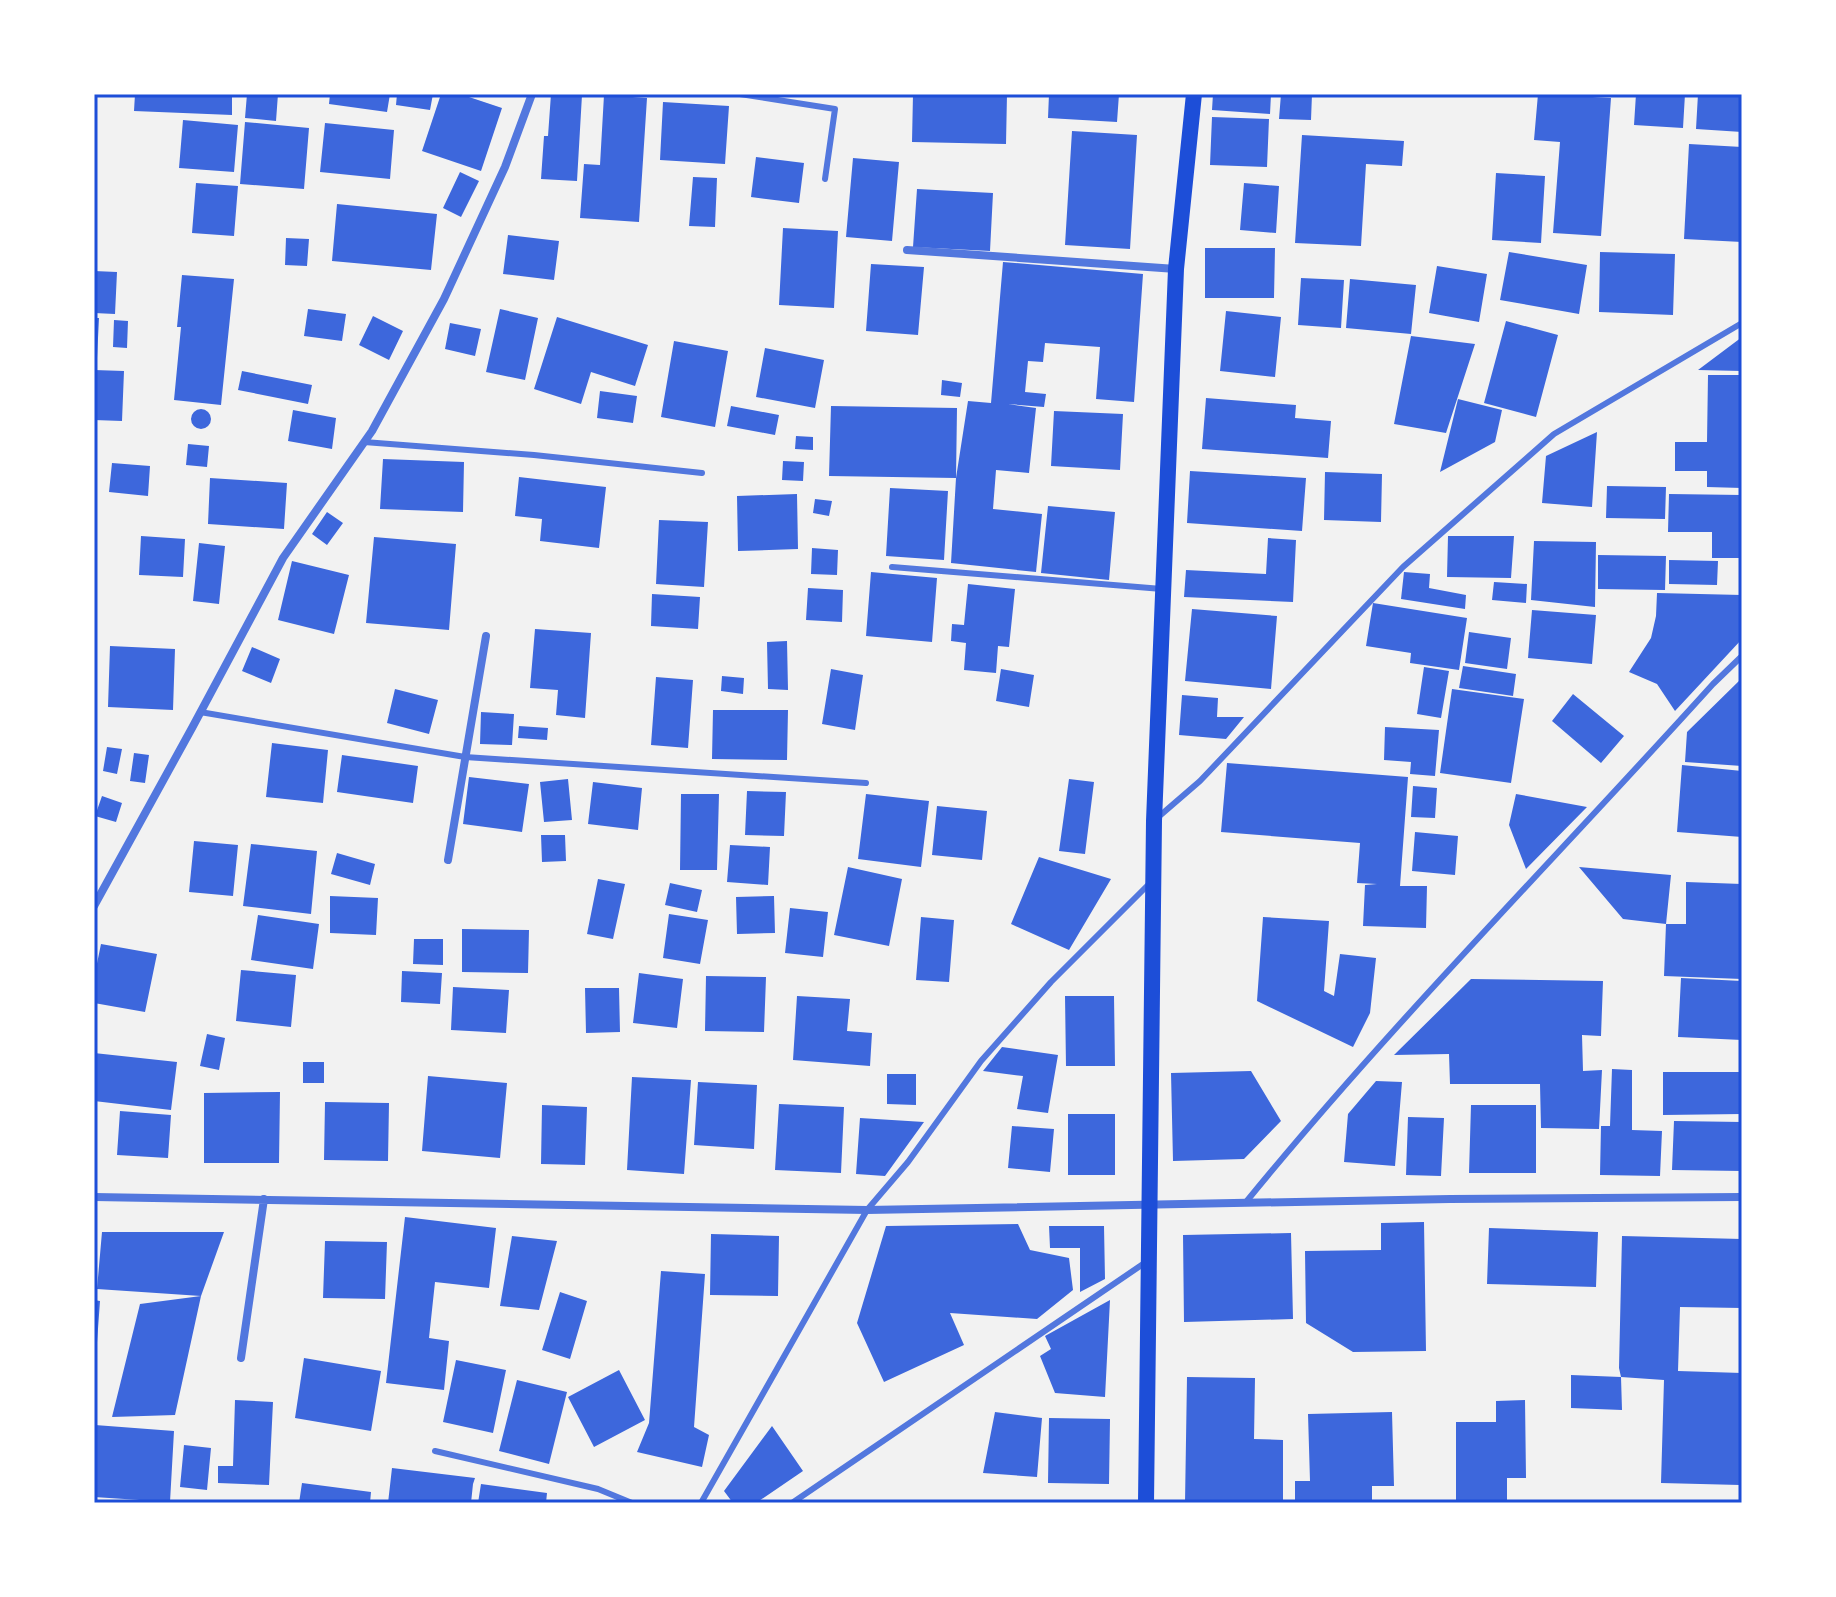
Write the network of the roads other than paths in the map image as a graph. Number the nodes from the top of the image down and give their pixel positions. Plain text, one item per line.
1 (532, 94) edge
2 (740, 94) edge
3 (1194, 94) edge
4 (825, 179) dead end
5 (907, 250) dead end
6 (1176, 269) junction
7 (1742, 323) edge
8 (364, 442) junction
9 (702, 473) dead end
10 (892, 567) dead end
11 (1162, 589) junction
12 (486, 636) dead end
13 (1742, 656) edge
14 (200, 712) junction
15 (465, 757) junction
16 (866, 783) dead end
17 (1154, 821) junction
18 (448, 860) dead end
19 (1153, 881) junction
20 (94, 906) edge
21 (94, 1197) edge
22 (1742, 1197) edge
23 (264, 1199) junction
24 (1246, 1202) junction
25 (1149, 1204) junction
26 (867, 1210) junction
27 (1149, 1260) junction
28 (241, 1358) dead end
29 (435, 1451) dead end
30 (632, 1503) edge
31 (701, 1503) edge
32 (792, 1503) edge
33 (1146, 1503) edge

1 - 8 street
2 - 4 lane
3 - 6 main road
5 - 6 street
6 - 11 main road
7 - 17 lane
8 - 9 lane
8 - 14 street
10 - 11 lane
11 - 17 main road
12 - 15 street
13 - 24 lane
14 - 15 lane
14 - 20 street
15 - 16 lane
15 - 18 street
17 - 19 main road
19 - 25 main road
19 - 26 lane
21 - 23 street
22 - 24 street
23 - 26 street
23 - 28 street
24 - 25 street
25 - 26 street
25 - 27 main road
26 - 31 lane
27 - 32 lane
27 - 33 main road
29 - 30 lane

